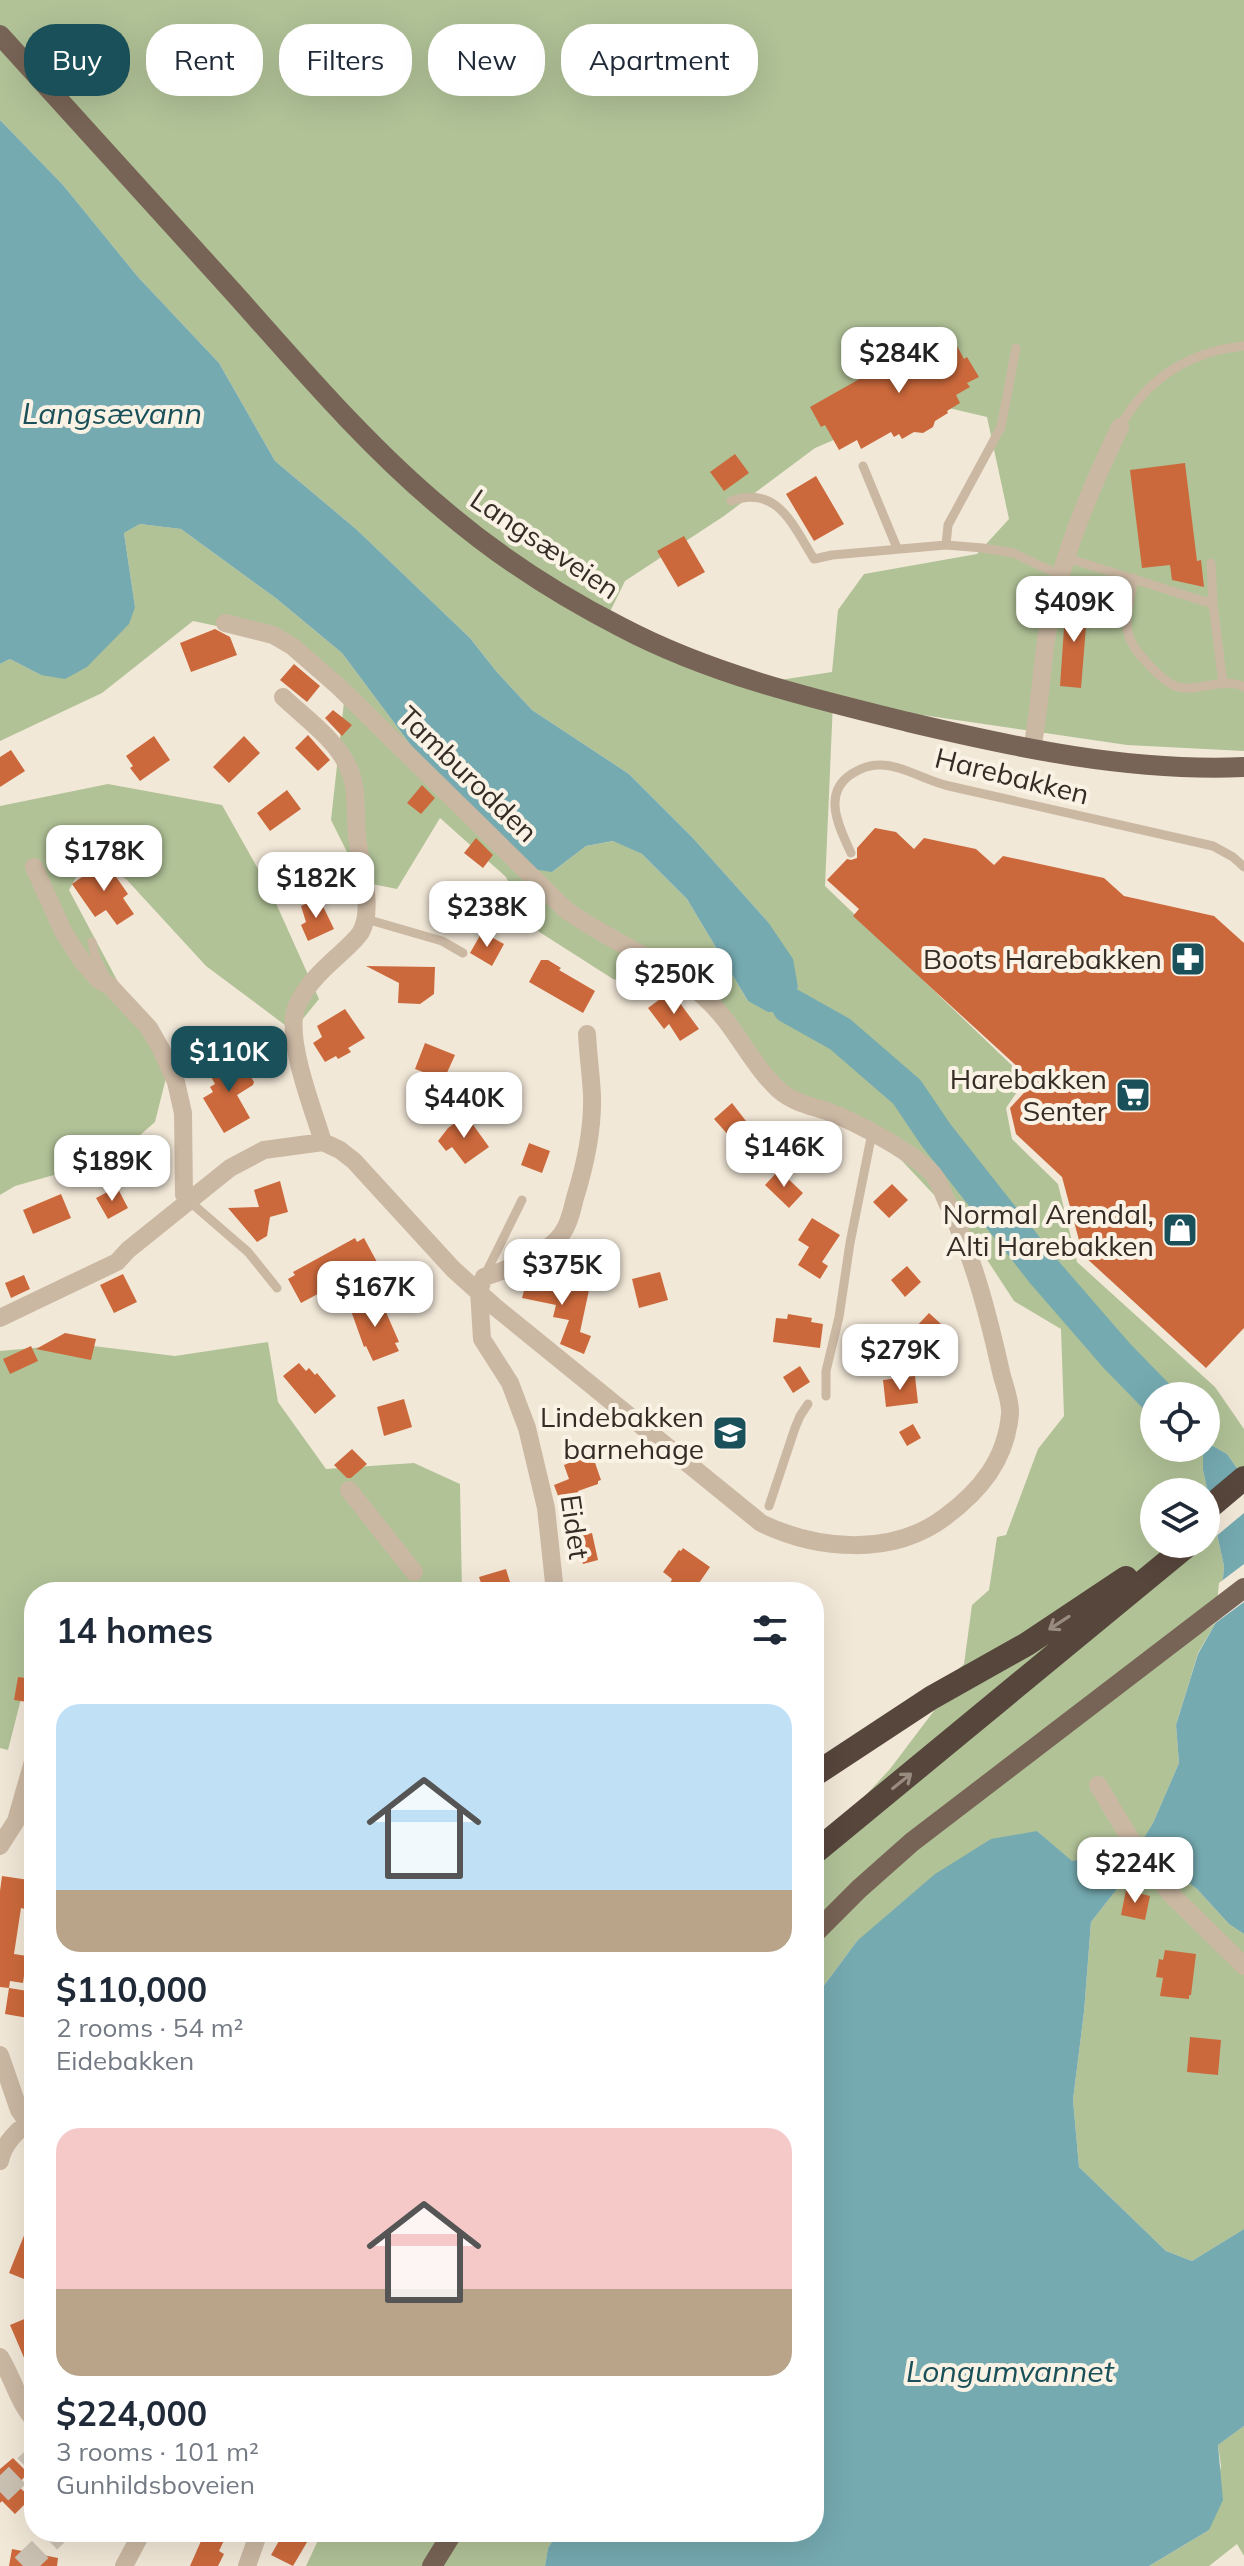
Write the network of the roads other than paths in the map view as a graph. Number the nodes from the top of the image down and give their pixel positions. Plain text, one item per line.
1 (0, 35) edge
2 (1244, 346) edge
3 (1016, 348) dead end
4 (1120, 427) joint
5 (863, 466) dead end
6 (731, 501) dead end
7 (946, 545) junction
8 (897, 548) junction
9 (1211, 563) dead end
10 (1063, 566) junction
11 (1134, 578) junction
12 (1213, 604) junction
13 (225, 623) dead end
14 (1223, 684) junction
15 (1244, 687) edge
16 (283, 697) dead end
17 (1032, 749) junction
18 (1244, 767) edge
19 (851, 853) dead end
20 (34, 867) dead end
21 (1244, 867) edge
22 (366, 919) junction
23 (92, 942) dead end
24 (463, 953) dead end
25 (110, 986) junction
26 (587, 1034) dead end
27 (872, 1133) junction
28 (323, 1142) junction
29 (522, 1200) dead end
30 (189, 1201) junction
31 (482, 1284) junction
32 (277, 1288) dead end
33 (0, 1318) edge
34 (826, 1396) dead end
35 (808, 1404) dead end
36 (1244, 1478) edge
37 (349, 1490) dead end
38 (1220, 1498) edge
39 (1244, 1498) edge
40 (765, 1515) junction
41 (1220, 1518) edge
42 (1159, 1558) edge
43 (1165, 1558) edge
44 (414, 1572) dead end
45 (1244, 1576) edge
46 (554, 1582) edge
47 (1244, 1588) edge
48 (1135, 1665) junction
49 (824, 1768) edge
50 (1098, 1785) dead end
51 (24, 1793) edge
52 (824, 1845) edge
53 (0, 1846) edge
54 (824, 1910) edge
55 (824, 1924) edge
56 (1244, 1966) edge
57 (0, 2055) edge
58 (24, 2115) edge
59 (24, 2128) edge
60 (0, 2161) edge
61 (0, 2357) edge
62 (24, 2405) edge
63 (137, 2542) edge
64 (255, 2542) edge
65 (447, 2542) edge
66 (462, 2542) edge
67 (124, 2566) edge
68 (247, 2566) edge
69 (432, 2566) edge
70 (448, 2566) edge

1 - 17 main road, Langsæveien
2 - 4 lane
3 - 7 lane
4 - 10 street
5 - 8 lane
6 - 8 lane
7 - 8 lane
7 - 10 lane
9 - 12 lane
10 - 11 lane
10 - 17 street
11 - 12 lane
11 - 14 lane
12 - 14 lane
13 - 27 street, Tamburodden
14 - 15 lane
16 - 22 street
17 - 18 main road, Langsæveien
19 - 21 lane, Harebakken
20 - 25 street
22 - 24 lane
22 - 28 street
23 - 25 lane
25 - 30 street
26 - 31 street
27 - 34 lane
27 - 40 street, Tamburodden
28 - 30 street
28 - 31 street, Tamburodden
29 - 31 lane
30 - 32 lane
30 - 33 street
31 - 40 street, Tamburodden
31 - 46 street, Eidet
35 - 40 lane
36 - 38 highway
37 - 44 street
39 - 41 highway
42 -> 49 highway
52 -> 43 highway
45 - 48 main road
47 - 48 main road
48 - 54 main road
48 - 55 main road
50 - 56 street
51 - 53 street
57 - 58 street
59 - 60 street
61 - 62 street
63 - 67 street
64 - 68 street
65 - 69 main road
66 - 70 main road

